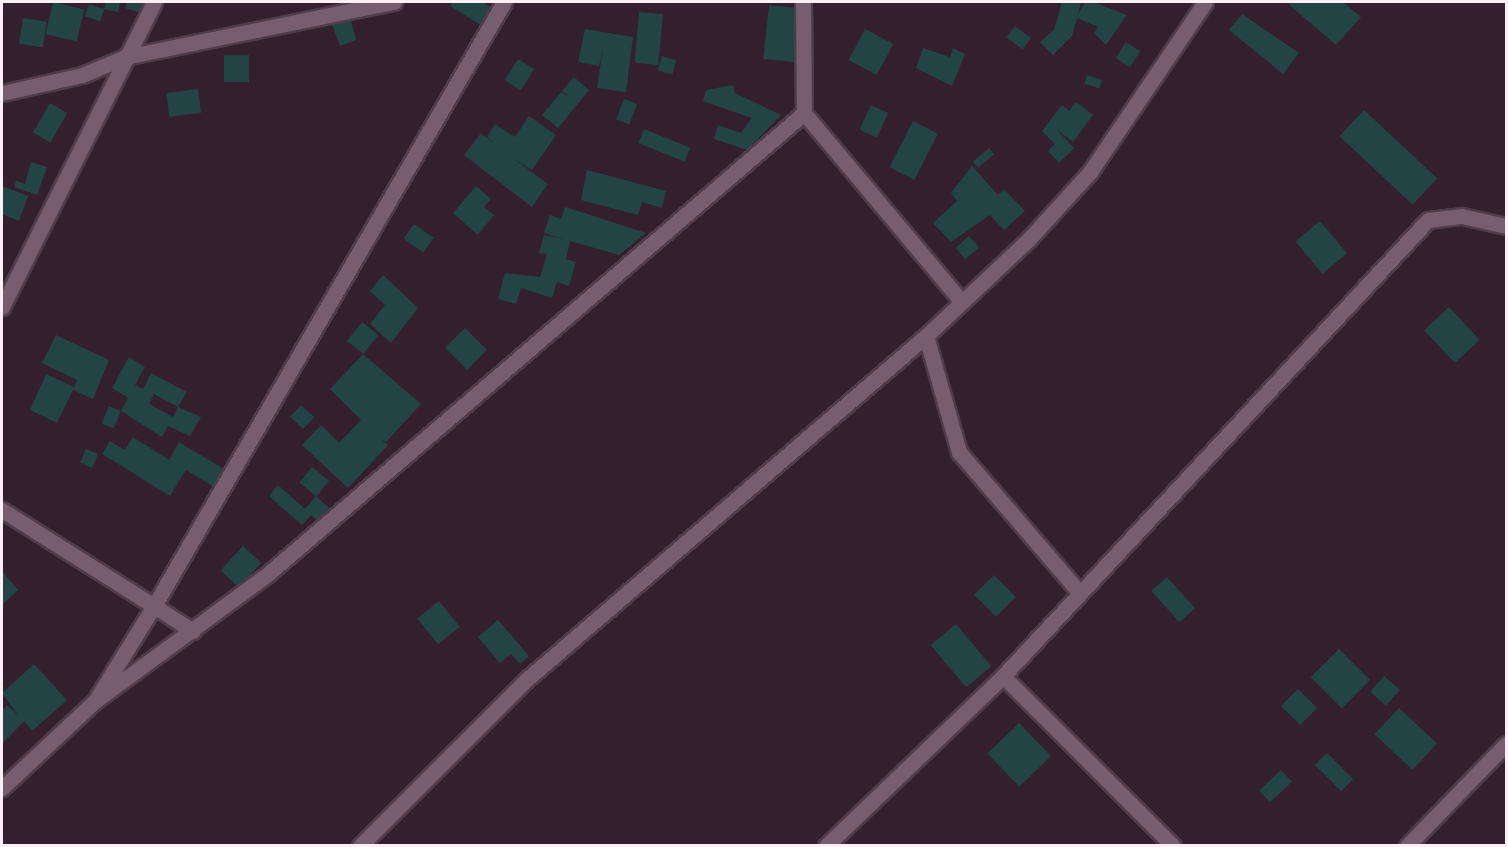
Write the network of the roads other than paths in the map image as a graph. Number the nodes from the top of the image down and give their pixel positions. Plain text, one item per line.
1 (154, 2) edge
2 (394, 2) edge
3 (504, 2) edge
4 (803, 2) edge
5 (1205, 2) edge
6 (125, 57) junction
7 (2, 93) edge
8 (804, 113) junction
9 (1506, 226) edge
10 (963, 302) junction
11 (2, 308) edge
12 (926, 336) junction
13 (2, 510) edge
14 (1080, 593) junction
15 (154, 606) junction
16 (193, 631) junction
17 (1003, 676) junction
18 (95, 701) junction
19 (1506, 744) edge
20 (2, 788) edge
21 (360, 846) edge
22 (826, 846) edge
23 (1173, 846) edge
24 (1407, 846) edge

1 - 6 street
2 - 6 street
3 - 15 street
4 - 8 street
5 - 10 street
6 - 7 street
6 - 11 street
8 - 10 street
8 - 16 street
9 - 14 street
10 - 12 street
12 - 14 street
12 - 21 street
13 - 15 street
14 - 17 street
15 - 16 street
15 - 18 street
16 - 18 street
17 - 22 street
17 - 23 street
18 - 20 street
19 - 24 street

